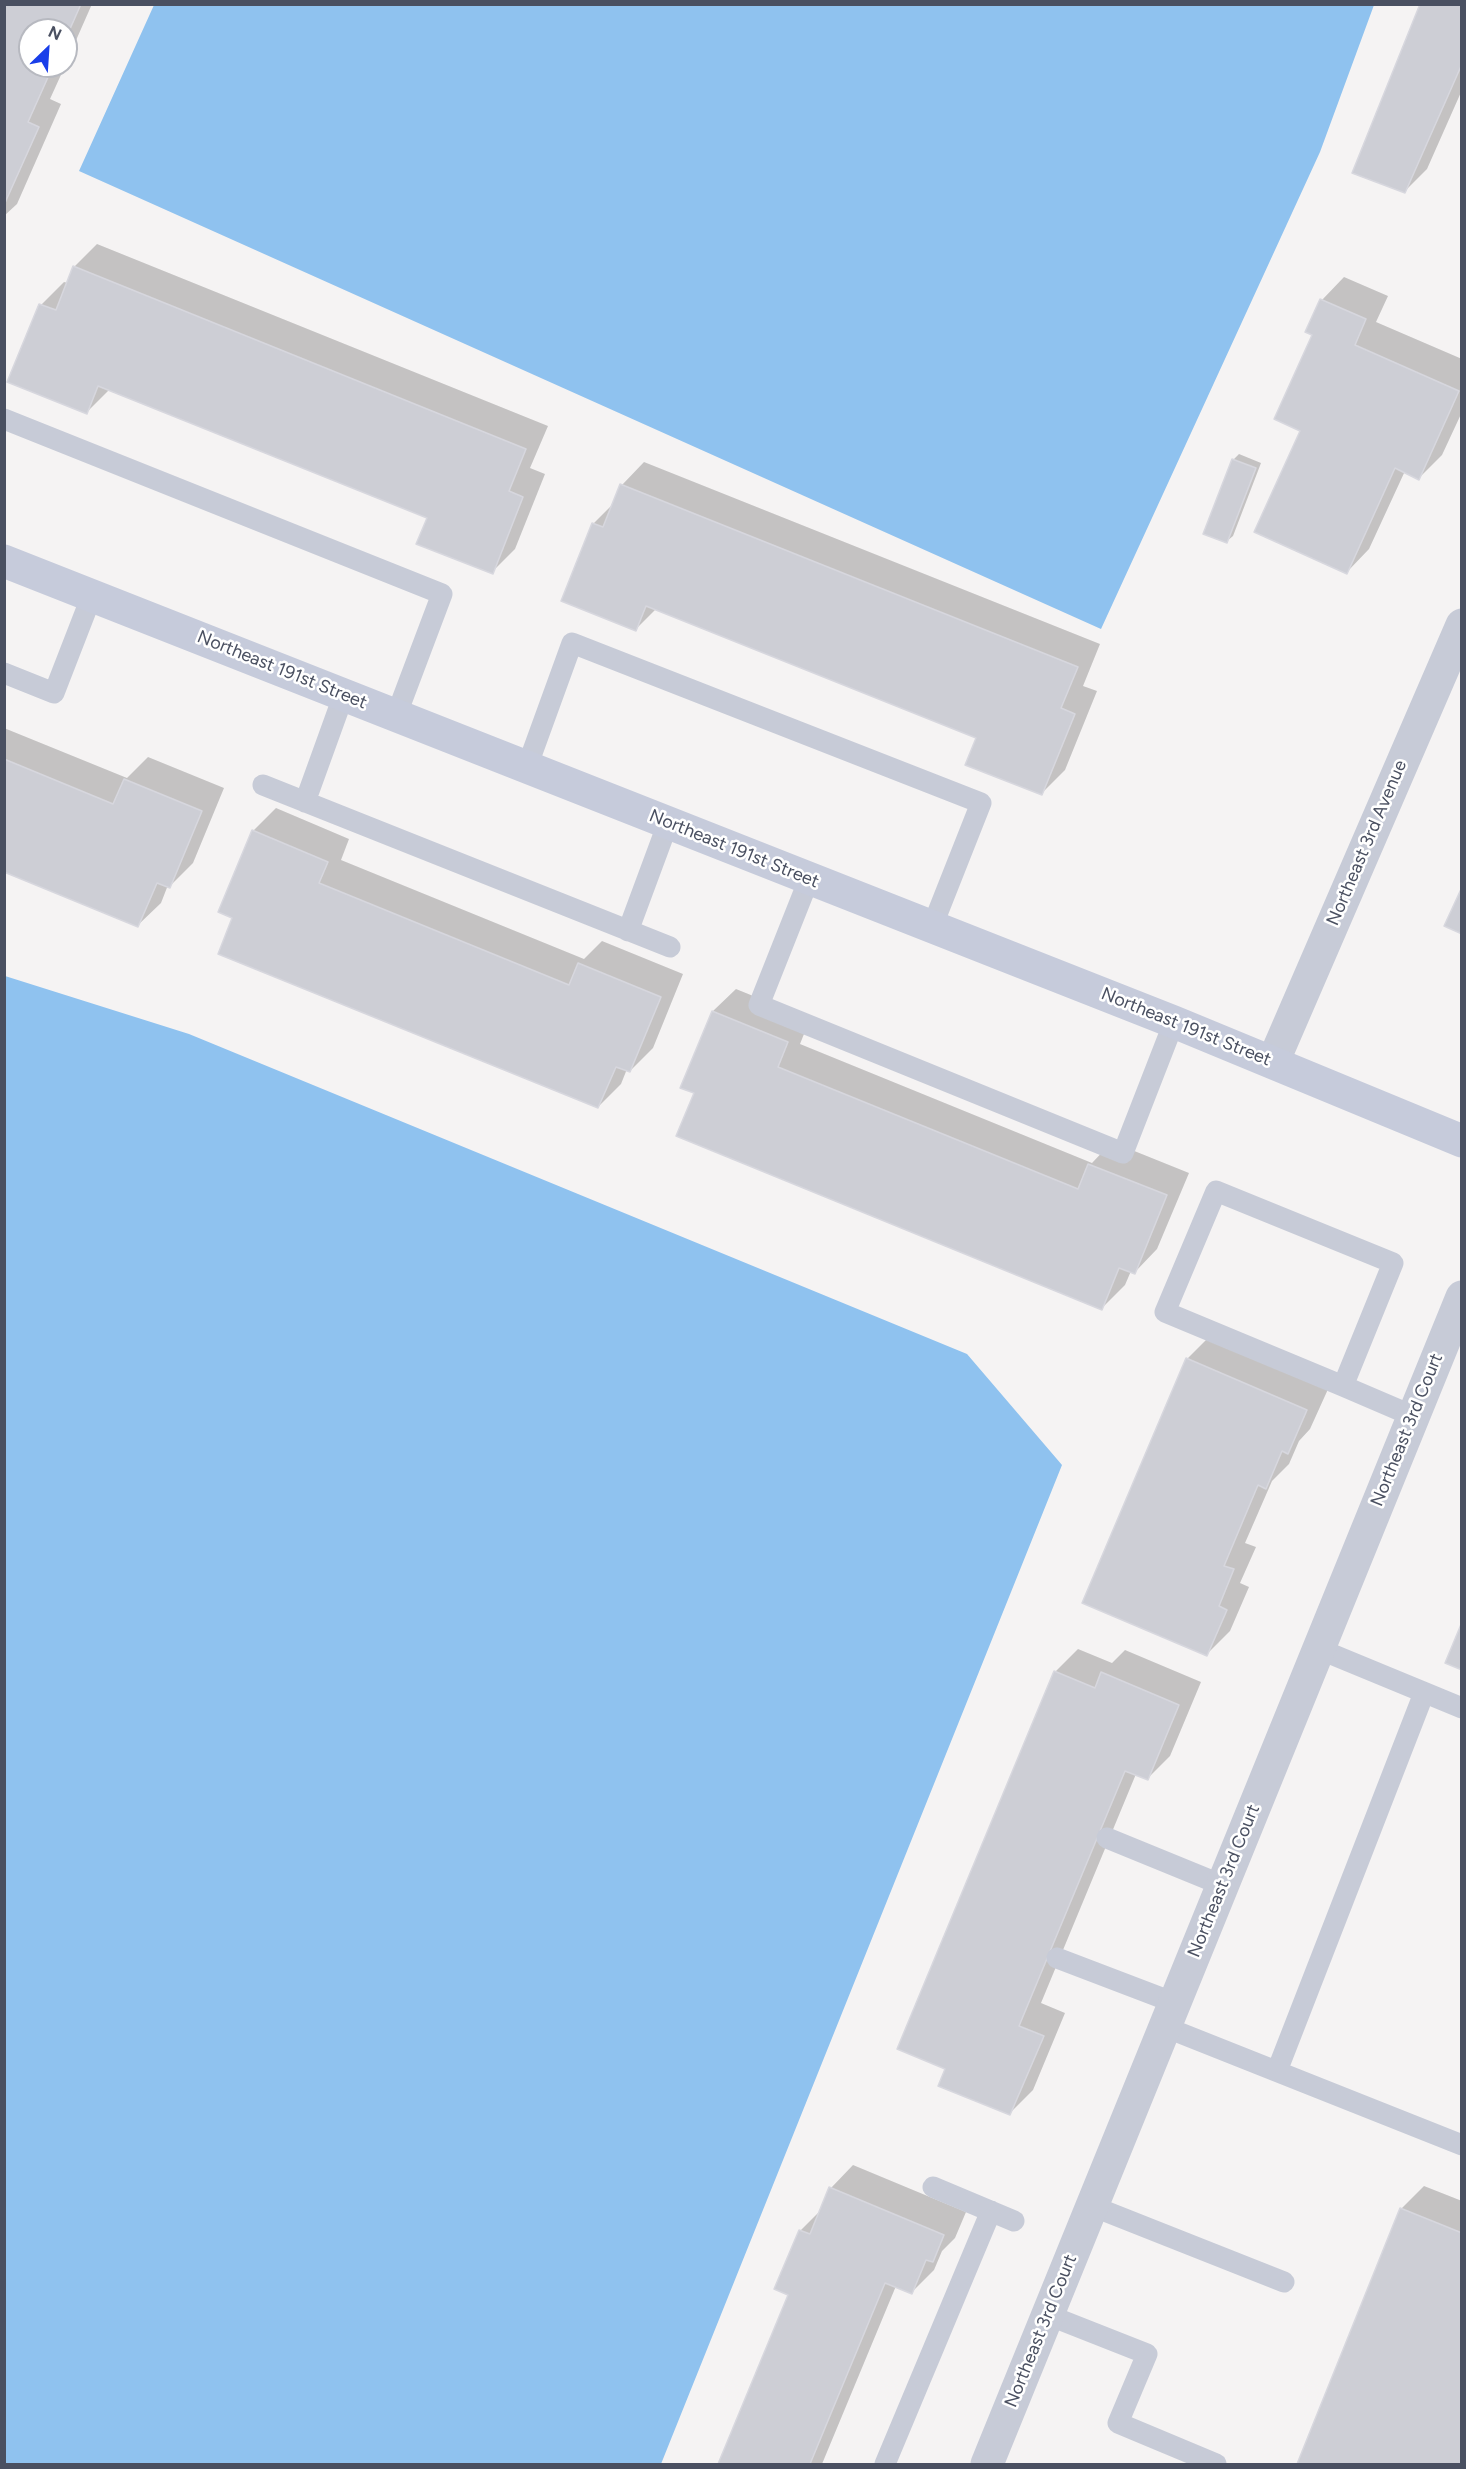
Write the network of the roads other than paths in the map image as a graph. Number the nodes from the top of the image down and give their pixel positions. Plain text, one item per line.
1 (4, 419) edge
2 (4, 561) edge
3 (92, 595) junction
4 (1461, 625) edge
5 (4, 673) edge
6 (344, 694) junction
7 (396, 716) junction
8 (526, 767) junction
9 (263, 785) dead end
10 (305, 802) junction
11 (668, 823) junction
12 (809, 879) junction
13 (932, 927) junction
14 (628, 931) junction
15 (670, 947) dead end
16 (1174, 1022) junction
17 (1274, 1062) junction
18 (1461, 1142) edge
19 (1461, 1297) edge
20 (1343, 1386) junction
21 (1413, 1416) junction
22 (1319, 1649) junction
23 (1424, 1693) junction
24 (1461, 1708) edge
25 (1107, 1838) dead end
26 (1222, 1885) junction
27 (1057, 1958) dead end
28 (1170, 2015) junction
29 (1277, 2071) junction
30 (1461, 2145) edge
31 (933, 2187) dead end
32 (1092, 2206) junction
33 (991, 2211) junction
34 (1014, 2221) dead end
35 (1284, 2282) dead end
36 (1048, 2315) junction
37 (885, 2464) edge
38 (987, 2464) edge
39 (1216, 2464) edge

1 - 7 lane
2 - 3 street, Northeast 191st Street
3 - 5 lane
3 - 6 street, Northeast 191st Street
4 - 17 street, Northeast 3rd Avenue
6 - 7 street, Northeast 191st Street
6 - 10 lane
7 - 8 street, Northeast 191st Street
8 - 11 street, Northeast 191st Street
8 - 13 lane
9 - 10 lane
10 - 14 lane
11 - 12 street, Northeast 191st Street
11 - 14 lane
12 - 13 street, Northeast 191st Street
12 - 16 lane
13 - 16 street, Northeast 191st Street
14 - 15 lane
16 - 17 street, Northeast 191st Street
17 - 18 street, Northeast 191st Street
19 - 21 street, Northeast 3rd Court
20 - 20 lane
20 - 21 lane
21 - 22 street, Northeast 3rd Court
22 - 23 lane
22 - 26 street, Northeast 3rd Court
23 - 24 lane
23 - 29 lane
25 - 26 lane
26 - 28 street, Northeast 3rd Court
27 - 28 lane
28 - 29 lane
28 - 32 street, Northeast 3rd Court
29 - 30 lane
31 - 33 lane
32 - 35 lane
32 - 36 street, Northeast 3rd Court
33 - 34 lane
33 - 37 lane
36 - 38 street, Northeast 3rd Court
36 - 39 lane

